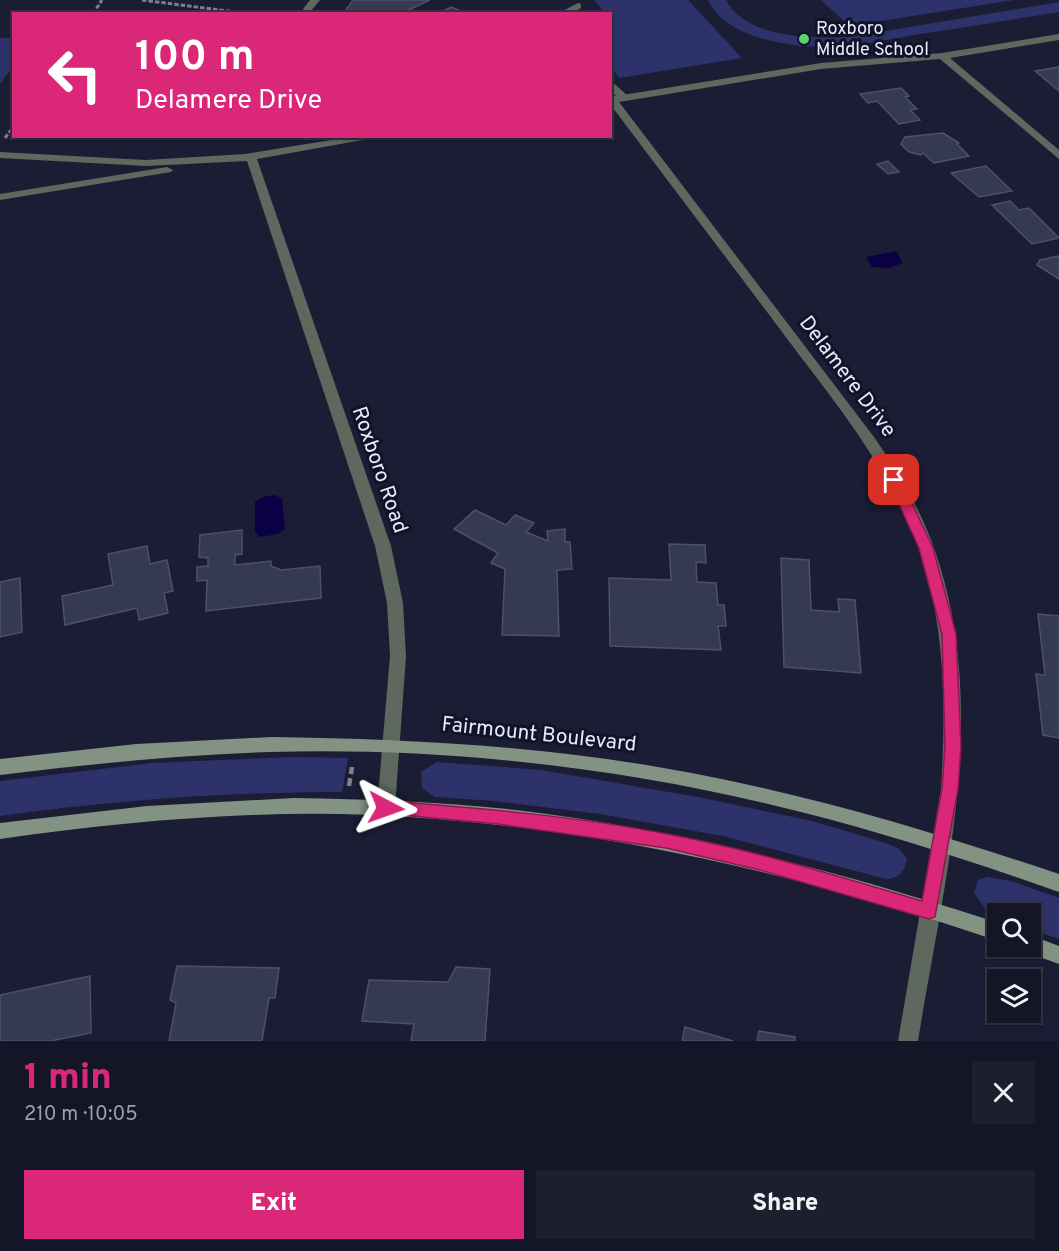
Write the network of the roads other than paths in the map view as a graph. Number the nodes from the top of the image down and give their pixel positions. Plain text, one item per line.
1 (315, 0) edge
2 (578, 6) dead end
3 (308, 9) dead end
4 (563, 12) edge
5 (1059, 37) edge
6 (942, 56) junction
7 (616, 99) edge
8 (368, 138) edge
9 (1, 156) edge
10 (1059, 156) edge
11 (251, 157) junction
12 (0, 197) edge
13 (393, 745) junction
14 (0, 766) edge
15 (386, 808) junction
16 (0, 831) edge
17 (940, 842) junction
18 (1059, 883) edge
19 (929, 911) junction
20 (987, 929) edge
21 (1041, 948) edge
22 (1059, 955) edge
23 (908, 1041) edge

1 - 3 street
2 - 4 street
5 - 6 street
6 - 7 street
6 - 10 street
7 - 17 street, Delamere Drive
8 - 11 street
9 - 11 street
11 - 12 street
11 - 13 street, Roxboro Road
13 - 14 main road, Fairmount Boulevard
13 - 15 street, Roxboro Road
13 - 17 main road, Fairmount Boulevard
15 - 16 main road
15 - 19 main road
17 - 18 main road, Fairmount Boulevard
17 - 19 street, Delamere Drive
19 - 20 main road
19 - 23 street, Delamere Drive
21 - 22 main road

